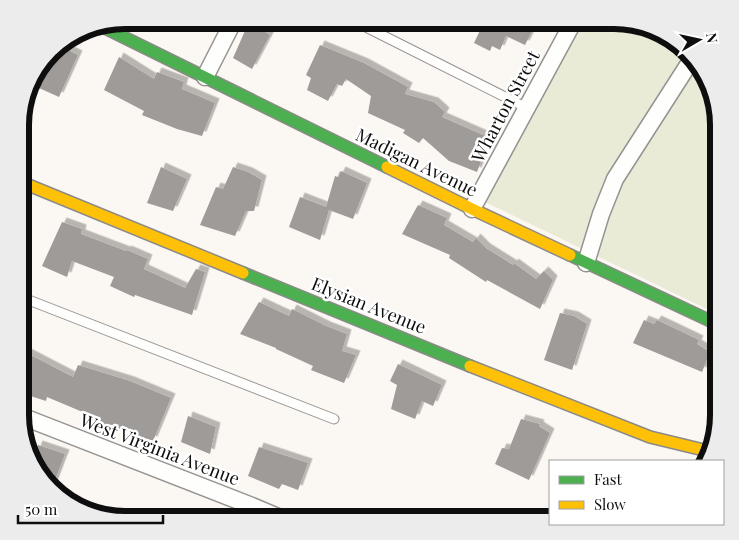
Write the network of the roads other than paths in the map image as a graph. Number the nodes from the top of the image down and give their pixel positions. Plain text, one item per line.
1 (229, 29) edge
2 (370, 29) edge
3 (569, 29) edge
4 (110, 30) edge
5 (688, 65) edge
6 (205, 77) junction
7 (527, 108) junction
8 (29, 185) edge
9 (472, 209) junction
10 (586, 263) junction
11 (29, 300) edge
12 (710, 321) edge
13 (29, 419) edge
14 (334, 419) dead end
15 (703, 450) edge
16 (263, 511) edge

1 - 6 street
2 - 7 lane
3 - 7 street, Wharton Street
4 - 6 street, Madigan Avenue
5 - 10 street
6 - 9 street, Madigan Avenue
7 - 9 street, Wharton Street
8 - 15 street, Elysian Avenue
9 - 10 street, Madigan Avenue
10 - 12 street, Madigan Avenue
11 - 14 lane
13 - 16 street, West Virginia Avenue

